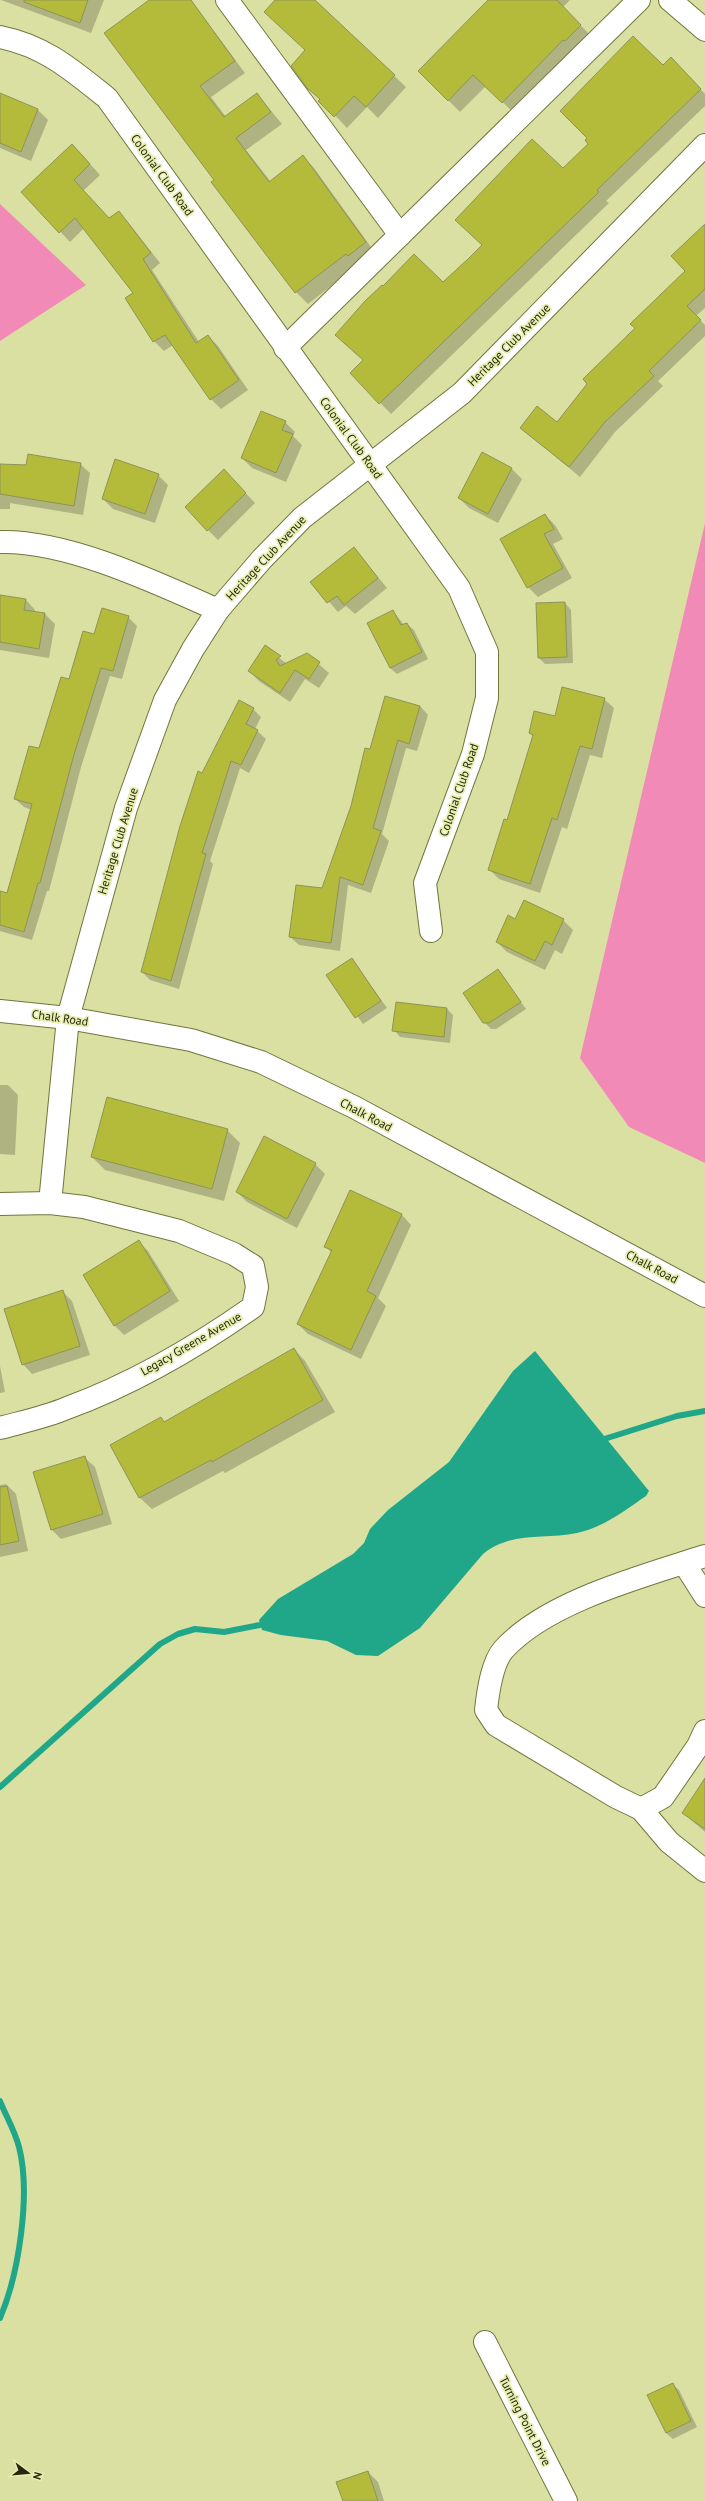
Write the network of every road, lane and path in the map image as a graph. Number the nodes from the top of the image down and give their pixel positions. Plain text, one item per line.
1 (227, 0) edge
2 (639, 0) edge
3 (670, 0) edge
4 (705, 30) edge
5 (0, 37) edge
6 (705, 146) edge
7 (400, 235) junction
8 (286, 348) junction
9 (372, 466) junction
10 (0, 542) edge
11 (218, 610) junction
12 (430, 931) dead end
13 (0, 1011) edge
14 (68, 1018) junction
15 (50, 1203) junction
16 (0, 1204) edge
17 (705, 1296) edge
18 (0, 1428) edge
19 (705, 1556) edge
20 (694, 1570) edge
21 (705, 1596) edge
22 (705, 1731) edge
23 (641, 1809) junction
24 (705, 1871) edge
25 (485, 2342) dead end
26 (566, 2501) edge

1 - 7 street
2 - 7 street
3 - 4 street
5 - 8 street, Colonial Club Road
6 - 9 street, Heritage Club Avenue
7 - 8 street
8 - 9 street, Colonial Club Road
9 - 11 street, Heritage Club Avenue
9 - 12 street, Colonial Club Road
10 - 11 street
11 - 14 street, Heritage Club Avenue
13 - 14 street, Chalk Road
14 - 15 street
14 - 17 street, Chalk Road
15 - 16 street, Legacy Greene Avenue
15 - 18 street, Legacy Greene Avenue
19 - 20 street
20 - 21 street
20 - 23 street
22 - 23 street
23 - 24 street
25 - 26 street, Turning Point Drive

